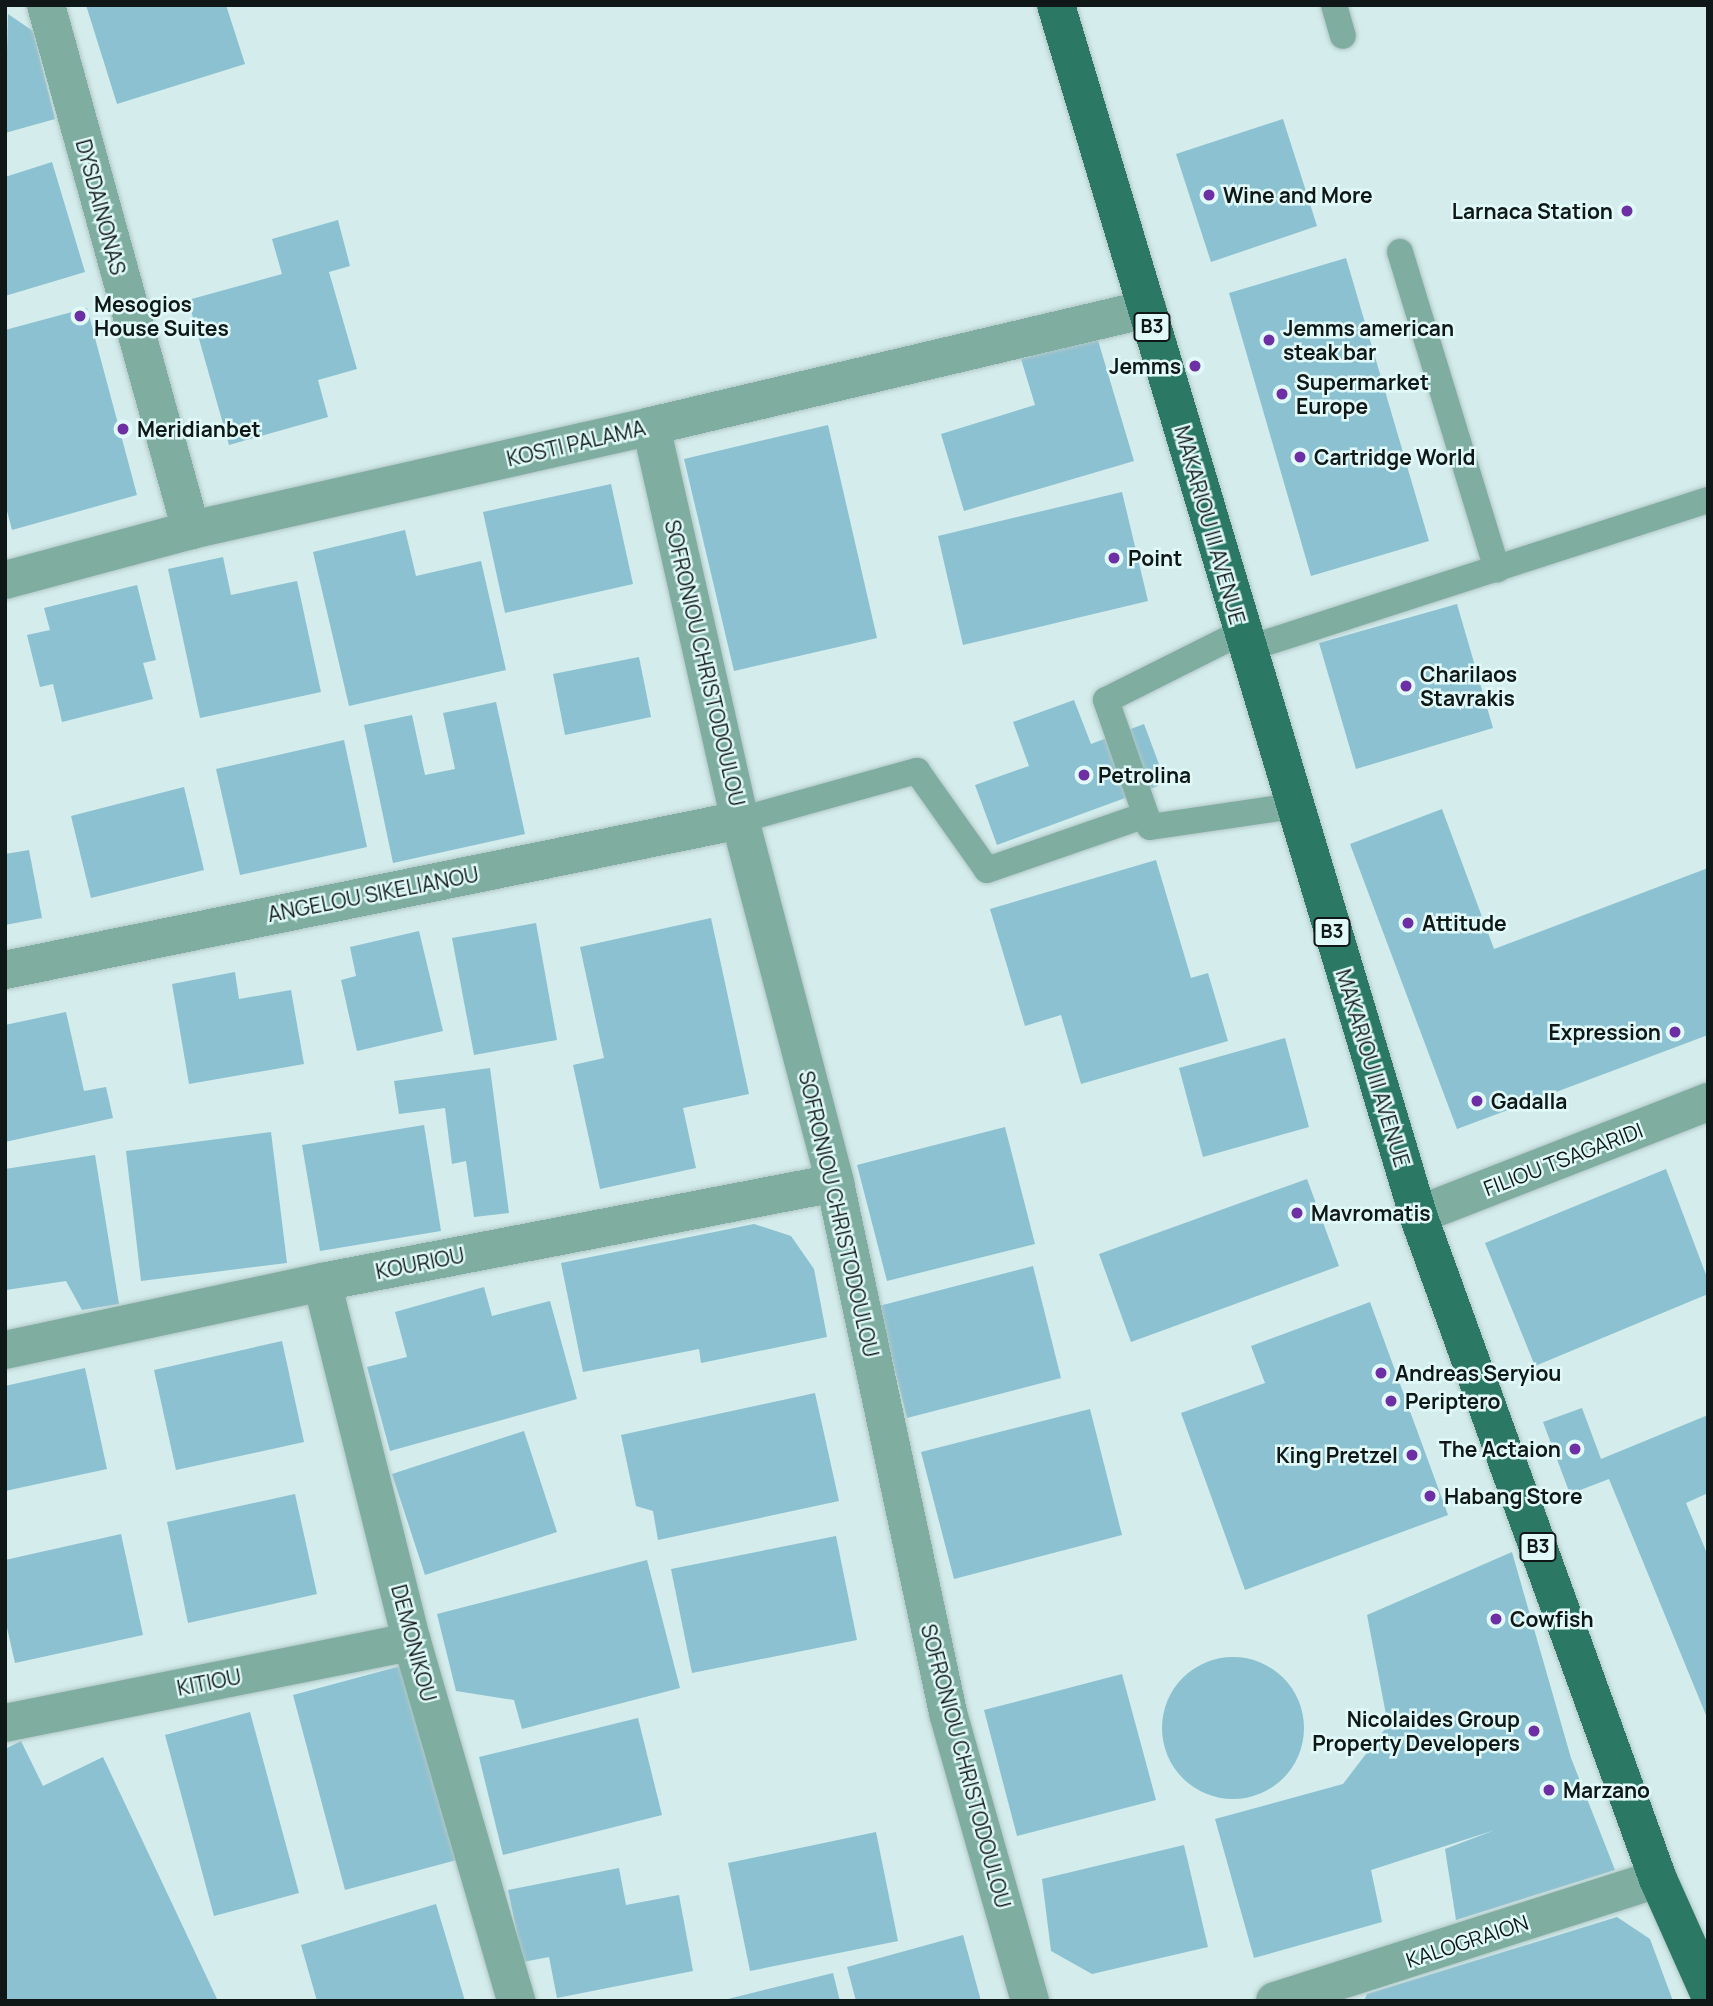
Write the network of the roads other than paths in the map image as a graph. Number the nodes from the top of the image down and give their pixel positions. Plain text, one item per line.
1 (46, 5) edge
2 (1056, 5) edge
3 (1334, 5) edge
4 (1343, 36) dead end
5 (1400, 252) dead end
6 (1147, 309) junction
7 (651, 426) junction
8 (1708, 500) edge
9 (191, 530) junction
10 (1497, 569) junction
11 (5, 580) edge
12 (1244, 640) junction
13 (1294, 806) junction
14 (1146, 815) junction
15 (740, 820) junction
16 (5, 970) edge
17 (1708, 1102) edge
18 (835, 1183) junction
19 (1418, 1215) junction
20 (322, 1282) junction
21 (5, 1350) edge
22 (412, 1642) junction
23 (5, 1723) edge
24 (1658, 1879) junction
25 (1708, 1991) edge
26 (1293, 1999) edge
27 (516, 2001) edge
28 (1030, 2001) edge

1 - 9 street, DYSDAINONAS
2 - 6 main road, MAKARIOU III AVENUE / B3
3 - 4 lane
5 - 10 lane
6 - 7 street, KOSTI PALAMA
6 - 12 main road, MAKARIOU III AVENUE / B3
7 - 9 street, KOSTI PALAMA
7 - 15 street, SOFRONIOU CHRISTODOULOU
8 - 10 lane
9 - 11 street, KOSTI PALAMA
10 - 12 lane
12 - 13 main road, MAKARIOU III AVENUE / B3
12 - 14 lane
13 - 14 lane
13 - 19 main road, MAKARIOU III AVENUE / B3
14 - 15 lane
15 - 16 street, ANGELOU SIKELIANOU
15 - 18 street, SOFRONIOU CHRISTODOULOU
17 - 19 street, FILIOU TSAGARIDI
18 - 20 street, KOURIOU
18 - 28 street, SOFRONIOU CHRISTODOULOU
19 - 24 main road, MAKARIOU III AVENUE / B3
20 - 21 street, KOURIOU
20 - 22 street, DEMONIKOU
22 - 23 street, KITIOU
22 - 27 street, DEMONIKOU
24 - 25 main road, MAKARIOU III AVENUE / B3
24 - 26 street, KALOGRAION

